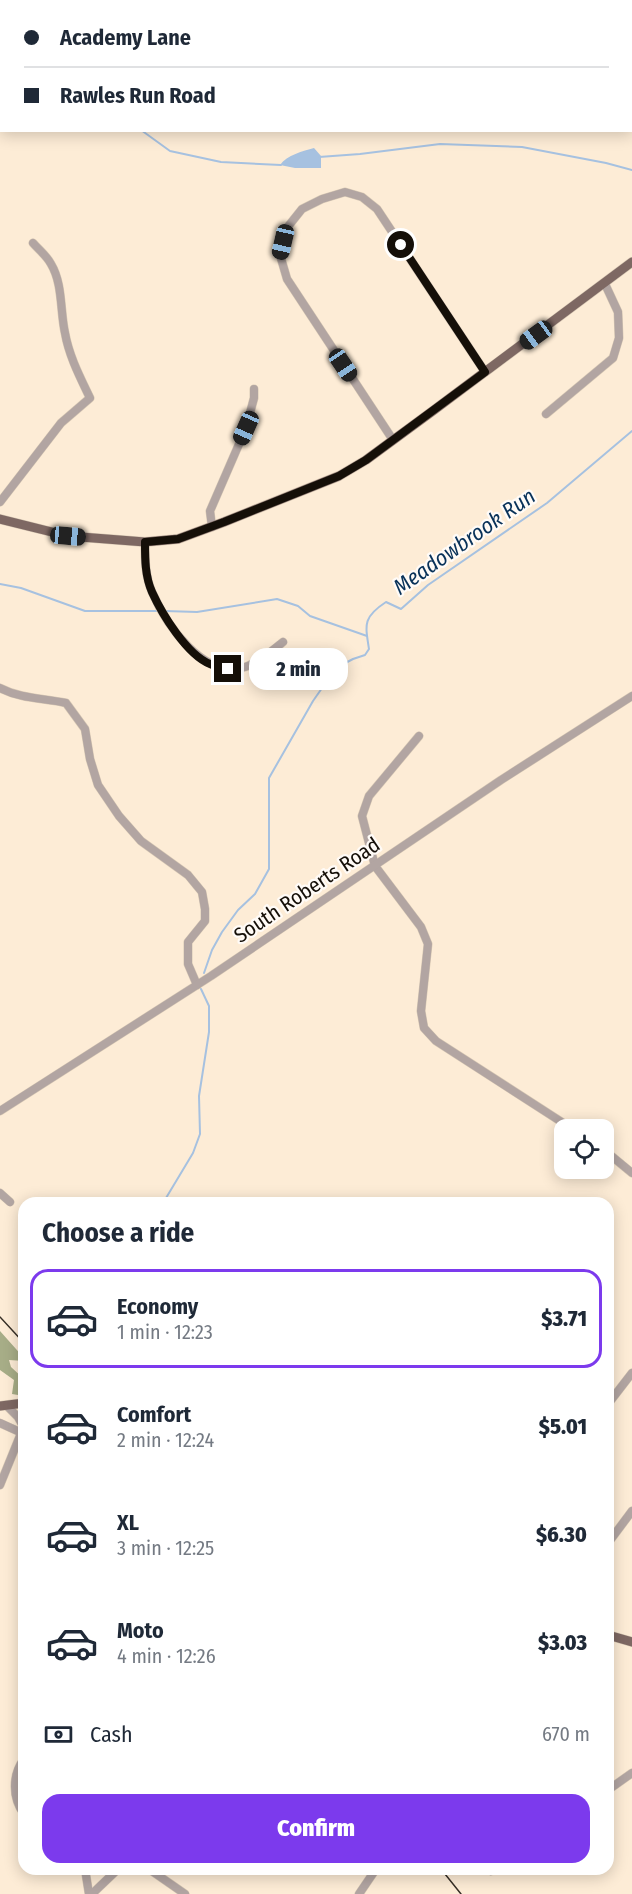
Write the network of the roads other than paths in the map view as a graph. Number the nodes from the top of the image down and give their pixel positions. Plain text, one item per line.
1 (33, 243) dead end
2 (632, 262) edge
3 (604, 284) junction
4 (485, 372) junction
5 (254, 389) dead end
6 (546, 414) dead end
7 (393, 440) junction
8 (0, 502) edge
9 (0, 519) edge
10 (212, 526) junction
11 (145, 542) junction
12 (283, 642) dead end
13 (0, 688) edge
14 (632, 696) edge
15 (418, 736) dead end
16 (375, 866) junction
17 (197, 984) junction
18 (0, 1111) edge
19 (557, 1119) edge
20 (614, 1158) edge
21 (632, 1173) edge
22 (0, 1193) edge
23 (10, 1202) dead end
24 (632, 1373) edge
25 (614, 1396) edge
26 (18, 1405) edge
27 (3, 1406) edge
28 (18, 1417) edge
29 (0, 1424) edge
30 (18, 1427) edge
31 (18, 1439) edge
32 (9, 1460) junction
33 (0, 1463) edge
34 (0, 1485) edge
35 (632, 1511) edge
36 (614, 1535) edge
37 (614, 1637) edge
38 (632, 1642) edge
39 (18, 1771) edge
40 (632, 1773) edge
41 (614, 1786) edge
42 (18, 1802) edge
43 (86, 1875) edge
44 (111, 1875) edge
45 (158, 1875) edge
46 (372, 1875) edge
47 (90, 1894) edge
48 (185, 1894) edge
49 (359, 1894) edge

1 - 8 street
2 - 3 main road
3 - 4 main road
3 - 6 street
4 - 7 main road
4 - 7 street
5 - 10 street
7 - 10 main road
9 - 11 main road
10 - 11 main road
11 - 12 street
13 - 17 street
14 - 16 street, South Roberts Road
15 - 16 street
16 - 17 street, South Roberts Road
16 - 19 street
17 - 18 street, South Roberts Road
20 - 21 street
22 - 23 street
24 - 25 street
26 - 27 main road
27 - 28 street
29 - 30 street
31 - 32 street
32 - 33 street
32 - 34 street
35 - 36 street
37 - 38 main road
39 - 42 street
40 - 41 street
43 - 47 street
44 - 47 street
45 - 48 street
46 - 49 street

